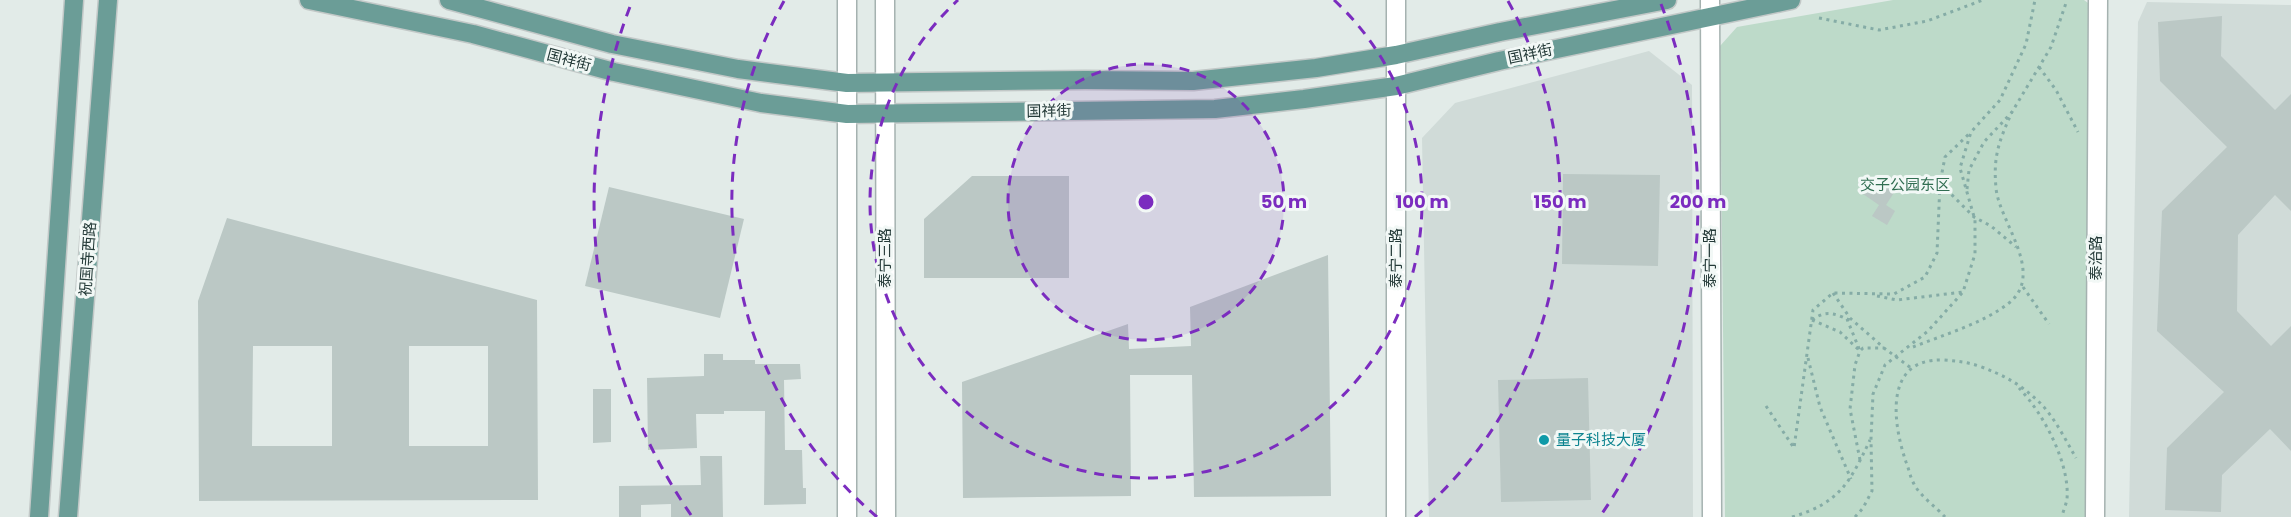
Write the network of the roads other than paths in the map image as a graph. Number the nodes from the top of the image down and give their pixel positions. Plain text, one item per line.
1 (74, 0) edge
2 (108, 0) edge
3 (309, 0) edge
4 (449, 0) edge
5 (847, 0) edge
6 (885, 0) edge
7 (1396, 0) edge
8 (1667, 0) edge
9 (1791, 0) edge
10 (2098, 0) edge
11 (1709, 9) edge
12 (1396, 55) junction
13 (847, 82) junction
14 (885, 82) junction
15 (1396, 86) junction
16 (884, 113) junction
17 (847, 114) junction
18 (39, 517) edge
19 (69, 517) edge
20 (847, 517) edge
21 (886, 517) edge
22 (1396, 517) edge
23 (1712, 517) edge
24 (2095, 517) edge

1 - 18 main road, 祝国寺西路
2 - 19 main road, 祝国寺西路
3 - 17 main road, 国祥街
4 - 13 main road, 国祥街
5 - 13 street
6 - 14 street, 泰宁三路
7 - 12 street, 泰宁二路
8 - 12 main road, 国祥街
9 - 11 main road, 国祥街
10 - 24 street, 泰治路
11 - 15 main road, 国祥街
11 - 23 street, 泰宁一路
12 - 14 main road, 国祥街
12 - 15 street, 泰宁二路
13 - 14 main road, 国祥街
13 - 17 street
14 - 16 street, 泰宁三路
15 - 16 main road, 国祥街
15 - 22 street, 泰宁二路
16 - 17 main road, 国祥街
16 - 21 street, 泰宁三路
17 - 20 street

